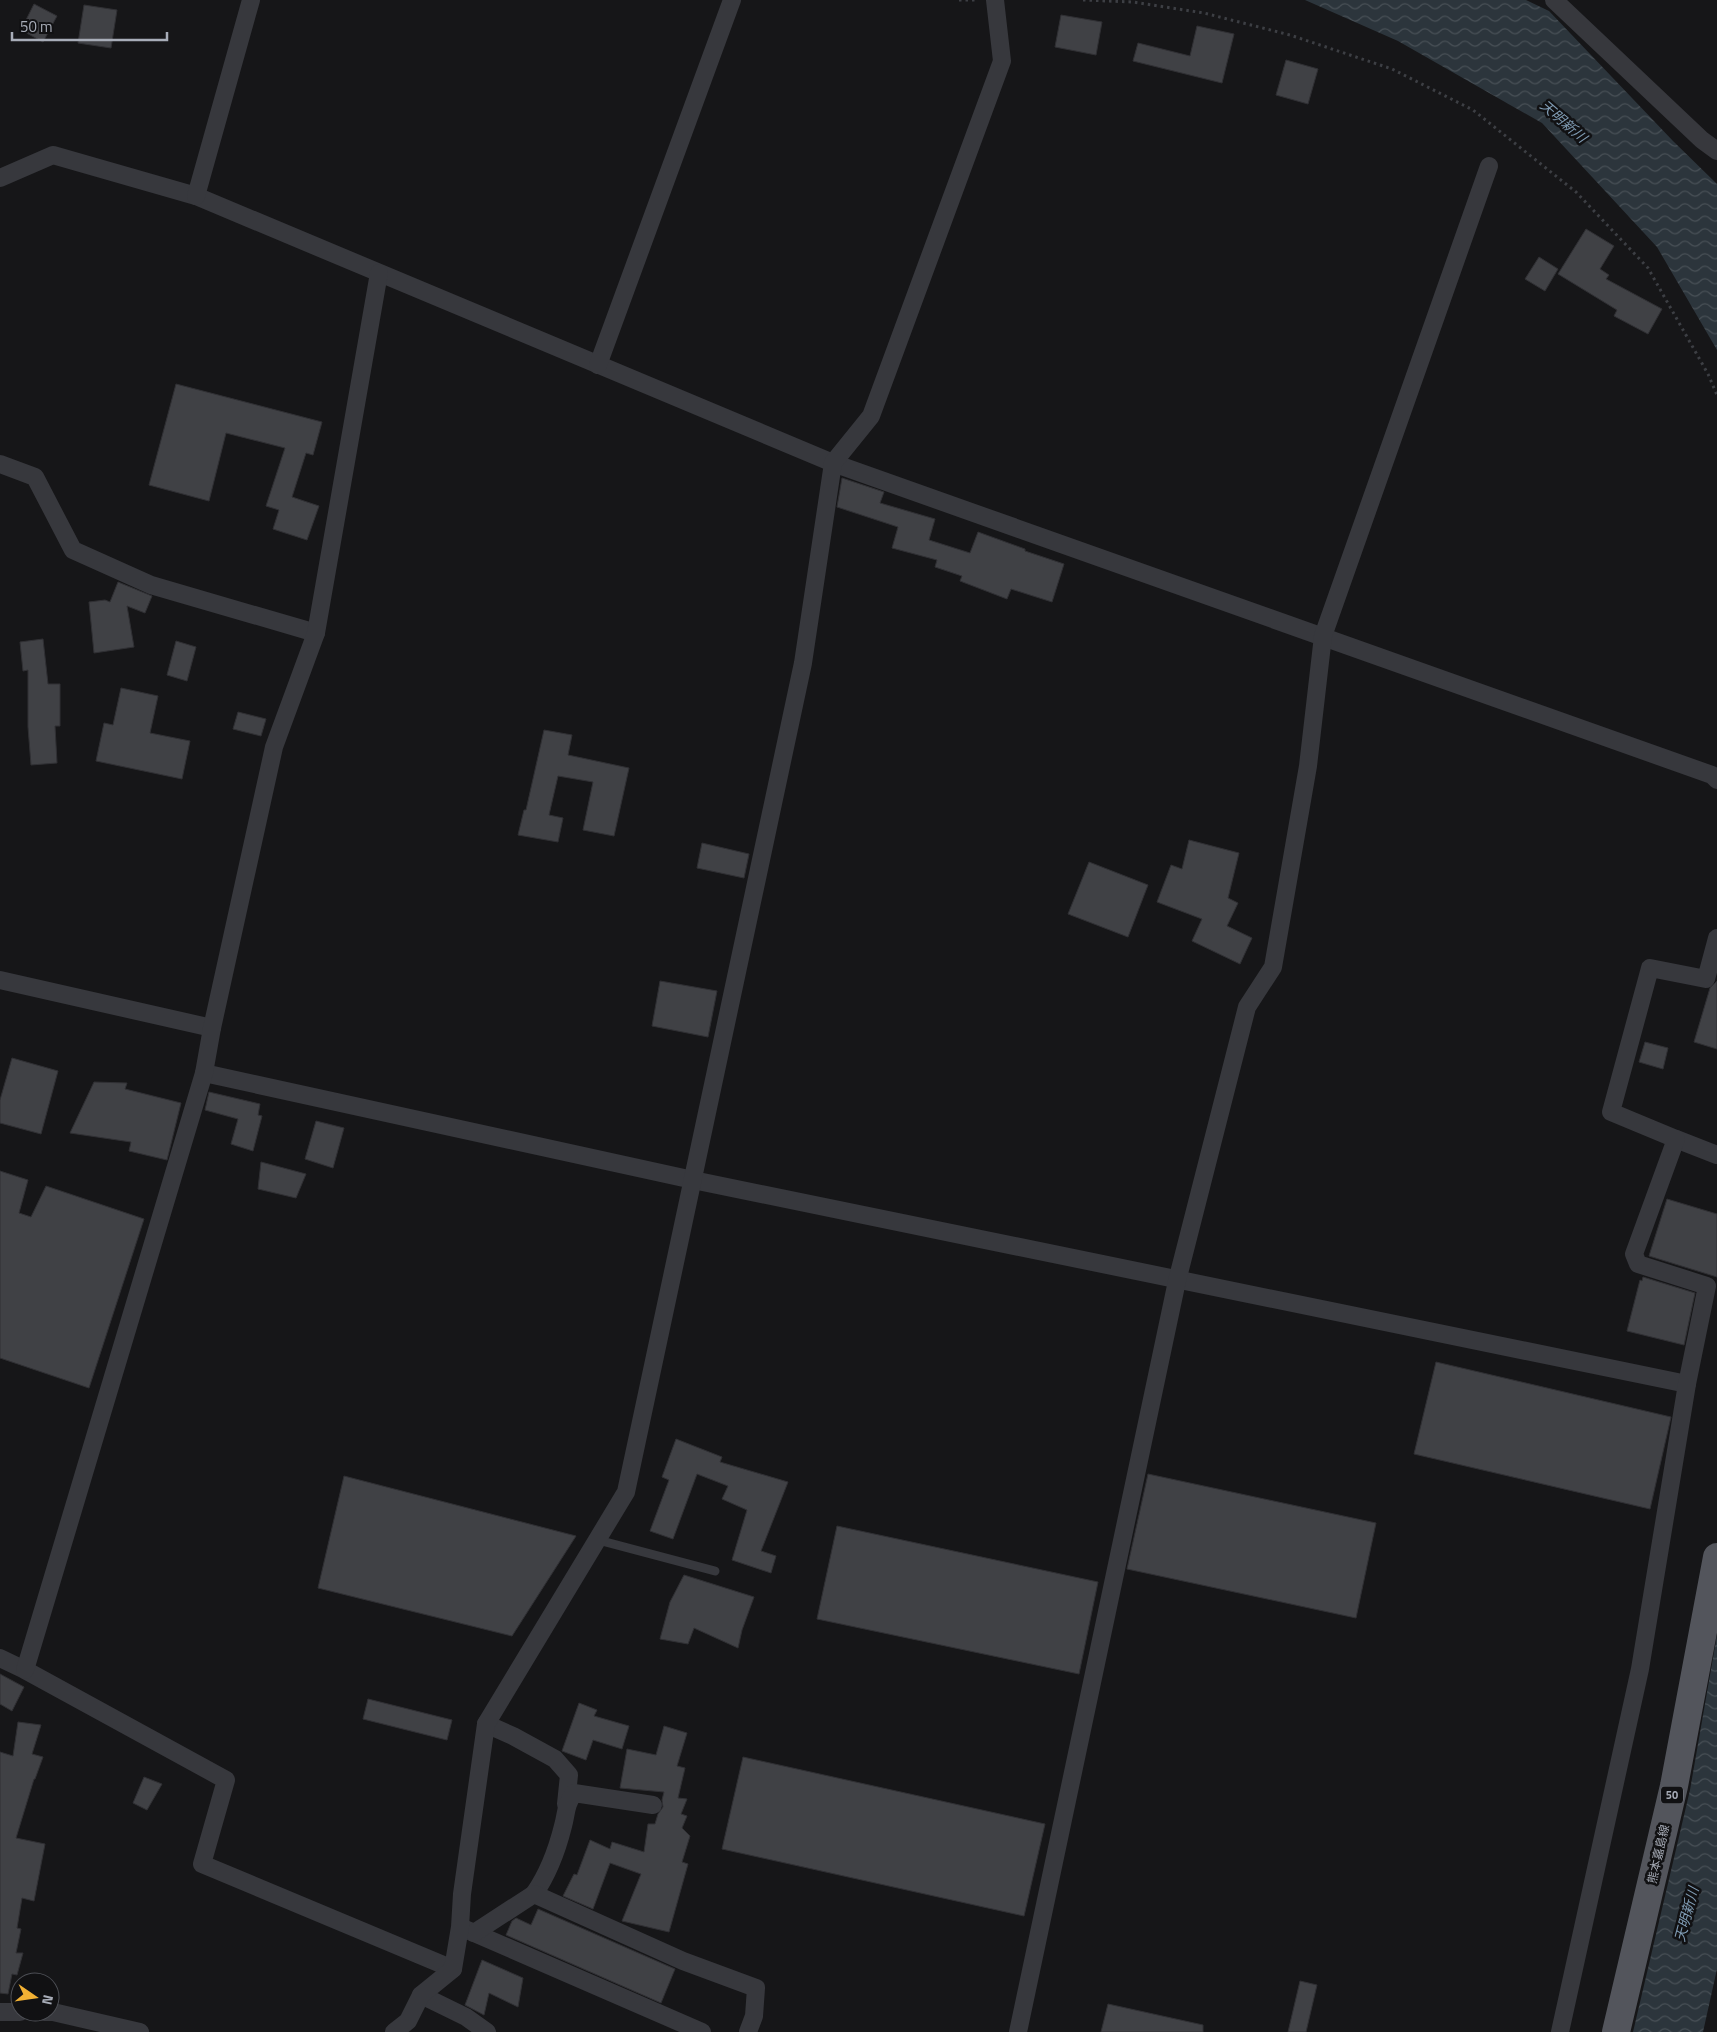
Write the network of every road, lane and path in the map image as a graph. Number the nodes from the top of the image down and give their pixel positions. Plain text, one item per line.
1 (251, 0) edge
2 (732, 0) edge
3 (994, 0) edge
4 (1083, 0) edge
5 (1554, 0) edge
6 (1717, 151) edge
7 (1489, 166) dead end
8 (0, 178) edge
9 (196, 196) junction
10 (379, 273) junction
11 (598, 365) junction
12 (1717, 395) edge
13 (834, 463) junction
14 (0, 464) edge
15 (316, 633) junction
16 (1323, 636) junction
17 (1717, 780) edge
18 (1717, 938) edge
19 (0, 980) edge
20 (212, 1028) junction
21 (204, 1073) junction
22 (1676, 1139) junction
23 (1717, 1155) edge
24 (693, 1180) junction
25 (1178, 1281) junction
26 (1687, 1384) junction
27 (598, 1540) junction
28 (1717, 1556) edge
29 (715, 1571) dead end
30 (0, 1658) edge
31 (25, 1670) junction
32 (486, 1724) junction
33 (566, 1804) junction
34 (653, 1805) dead end
35 (534, 1894) junction
36 (467, 1930) junction
37 (453, 1969) junction
38 (421, 1995) junction
39 (60, 2013) edge
40 (140, 2032) edge
41 (394, 2032) edge
42 (487, 2032) edge
43 (702, 2032) edge
44 (748, 2032) edge
45 (1018, 2032) edge
46 (1560, 2032) edge
47 (1616, 2032) edge

1 - 9 street
2 - 11 street
3 - 13 street
4 - 12 path
5 - 6 street
7 - 16 street
8 - 9 street
9 - 10 street
10 - 11 street
10 - 15 street
11 - 13 street
13 - 16 street
13 - 24 street
14 - 15 street
15 - 20 street
16 - 17 street
16 - 25 street
18 - 22 street
19 - 20 street
20 - 21 street
21 - 24 street
21 - 31 street
22 - 23 street
22 - 26 street
24 - 25 street
24 - 27 street
25 - 26 street
25 - 45 street
26 - 46 street
27 - 29 lane
27 - 32 street
28 - 47 main road, 熊本嘉島線 / 50
30 - 31 street
31 - 37 street
32 - 33 street
32 - 36 street
33 - 34 street
33 - 35 street
35 - 36 street
35 - 44 street
36 - 37 street
36 - 43 street
37 - 38 street
38 - 41 street
38 - 42 street
39 - 40 street

